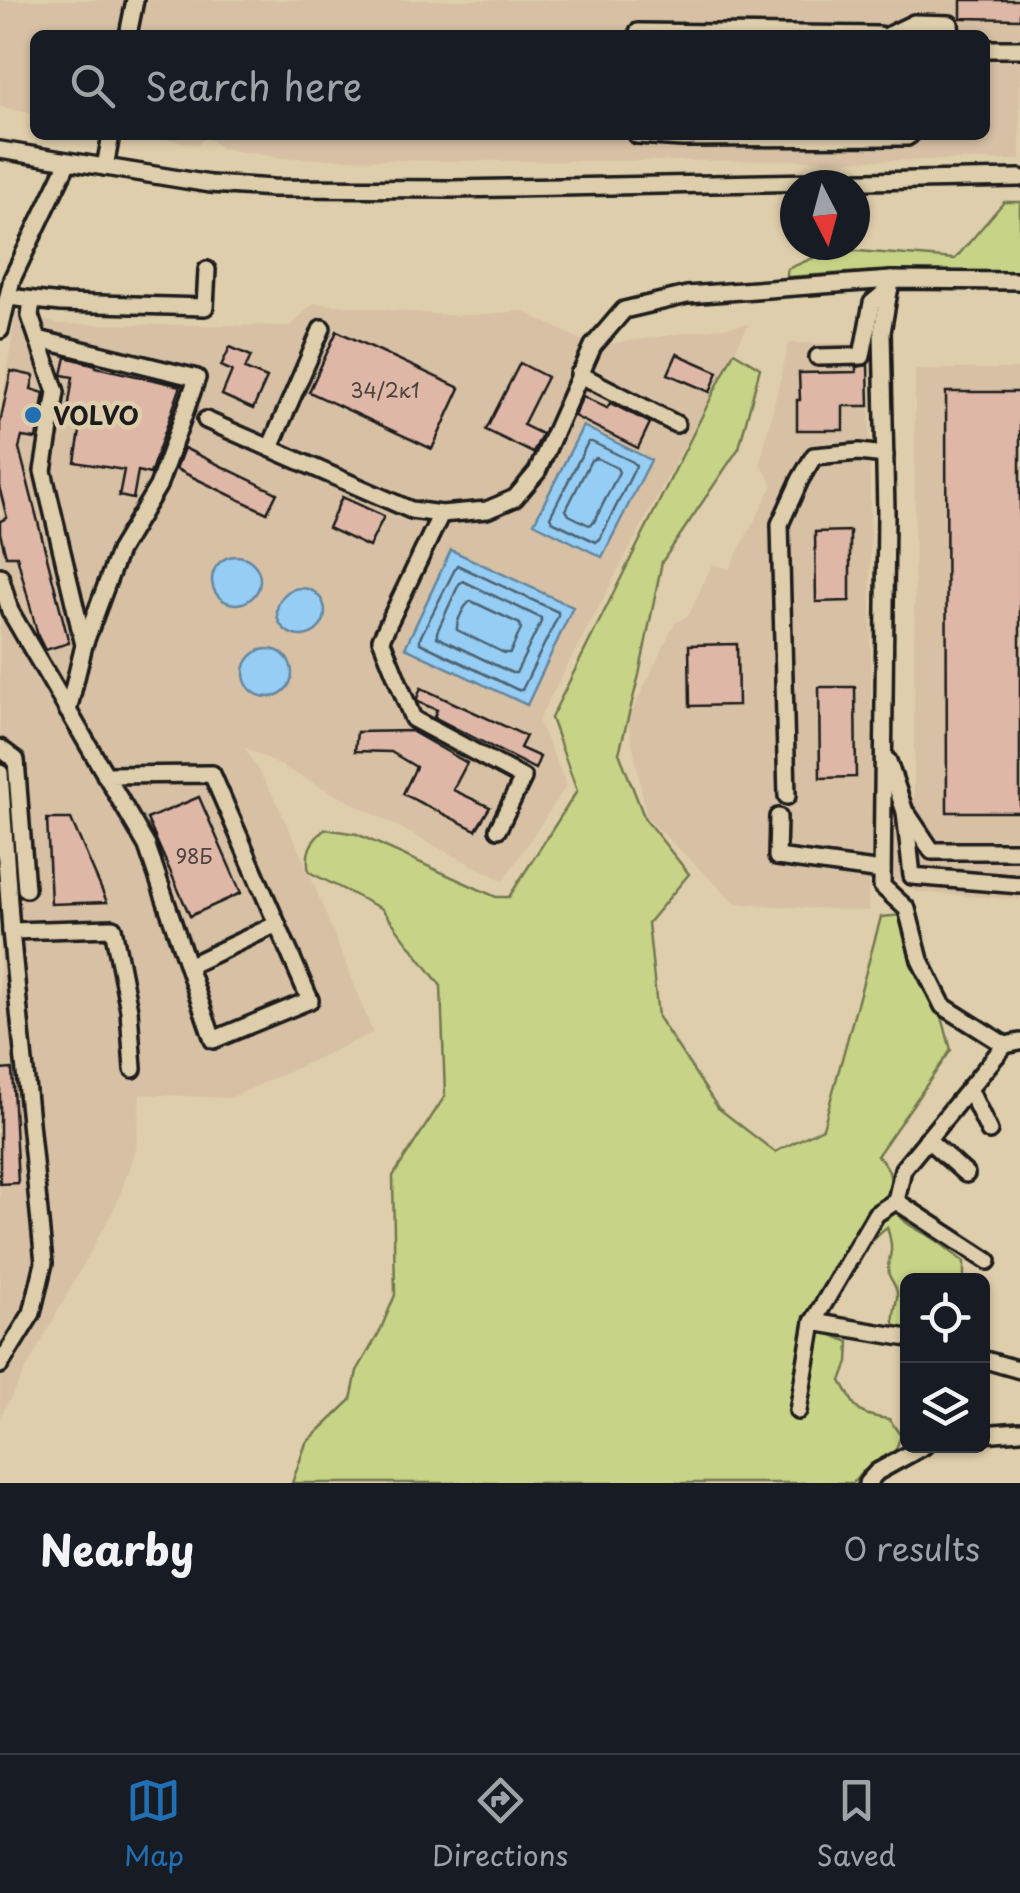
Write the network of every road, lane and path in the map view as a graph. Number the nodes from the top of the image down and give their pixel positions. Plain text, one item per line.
1 (134, 0) edge
2 (129, 30) edge
3 (899, 30) edge
4 (951, 30) edge
5 (1020, 49) edge
6 (990, 50) edge
7 (109, 140) edge
8 (0, 150) edge
9 (68, 162) junction
10 (105, 168) junction
11 (1020, 178) edge
12 (207, 270) dead end
13 (1020, 281) edge
14 (891, 284) junction
15 (8, 297) junction
16 (32, 300) junction
17 (322, 328) dead end
18 (0, 330) edge
19 (38, 338) junction
20 (818, 357) dead end
21 (579, 374) junction
22 (206, 420) dead end
23 (676, 424) dead end
24 (270, 448) junction
25 (885, 454) junction
26 (441, 514) junction
27 (0, 576) edge
28 (5, 614) edge
29 (84, 645) junction
30 (68, 711) junction
31 (883, 747) junction
32 (0, 748) edge
33 (0, 773) edge
34 (106, 775) junction
35 (787, 796) dead end
36 (905, 812) junction
37 (778, 817) dead end
38 (498, 828) dead end
39 (5, 846) junction
40 (23, 846) junction
41 (1020, 851) edge
42 (882, 871) junction
43 (1020, 886) edge
44 (26, 889) dead end
45 (277, 924) junction
46 (11, 931) junction
47 (188, 966) junction
48 (1012, 1044) edge
49 (133, 1070) dead end
50 (969, 1089) junction
51 (989, 1131) dead end
52 (927, 1139) junction
53 (966, 1174) dead end
54 (896, 1201) junction
55 (988, 1262) dead end
56 (814, 1322) junction
57 (900, 1336) edge
58 (990, 1361) edge
59 (0, 1365) edge
60 (1020, 1370) edge
61 (798, 1411) dead end
62 (1020, 1431) edge
63 (990, 1433) edge
64 (911, 1453) edge
65 (867, 1483) edge

1 - 2 street
3 - 4 street
5 - 6 street
7 - 10 street
8 - 9 street
9 - 10 street
9 - 15 street
10 - 11 street
12 - 16 street
13 - 14 street
14 - 20 street
14 - 21 street
14 - 25 street
15 - 16 street
15 - 18 street
16 - 19 street
17 - 24 street
19 - 29 street
19 - 29 street
21 - 23 street
21 - 26 street
22 - 24 street
24 - 26 street
25 - 31 street
25 - 35 street
26 - 38 street
27 - 28 street
28 - 30 street
29 - 30 street
30 - 34 street
31 - 36 street
31 - 42 street
32 - 40 street
33 - 39 street
34 - 45 street
34 - 47 street
36 - 41 street
36 - 43 street
37 - 42 street
39 - 40 street
39 - 46 street
40 - 44 street
42 - 48 street
45 - 47 street
45 - 47 street
46 - 49 street
46 - 59 street
48 - 50 street
50 - 51 street
50 - 52 street
52 - 53 street
52 - 54 street
54 - 55 street
54 - 56 street
56 - 57 street
56 - 61 street
58 - 60 street
62 - 63 street
64 - 65 street

